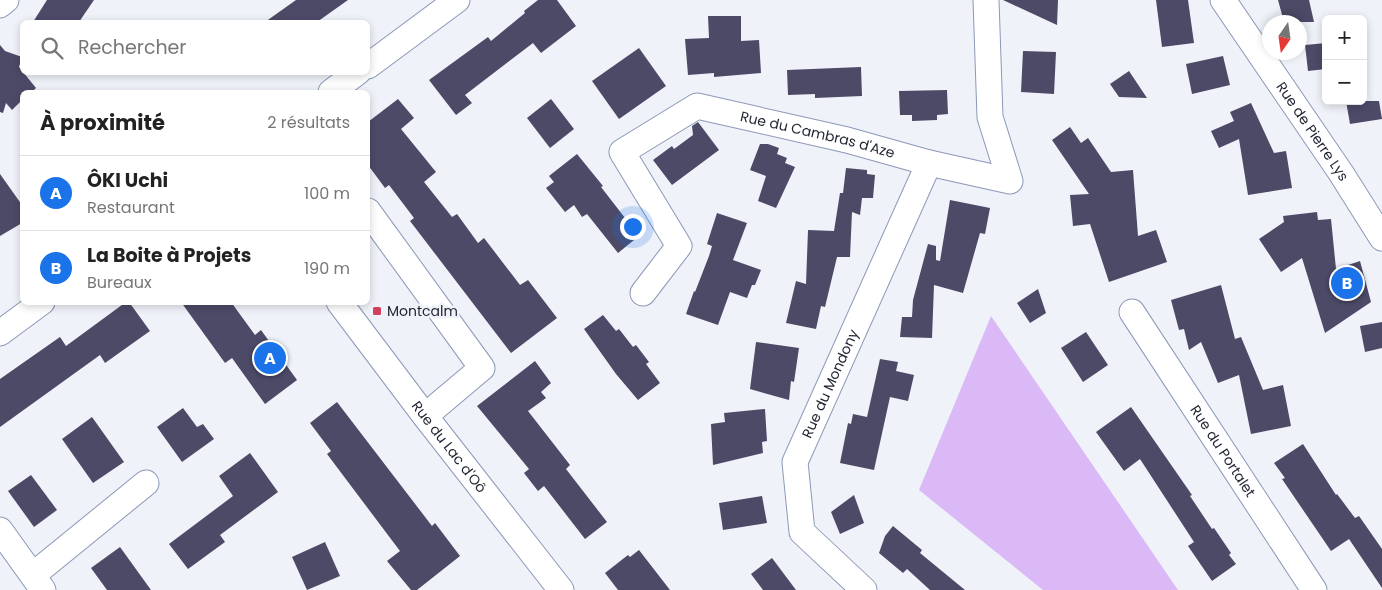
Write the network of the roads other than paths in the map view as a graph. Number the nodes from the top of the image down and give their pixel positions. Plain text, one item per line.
1 (6, 0) edge
2 (457, 0) edge
3 (986, 0) edge
4 (1223, 0) edge
5 (0, 5) edge
6 (370, 65) edge
7 (354, 75) edge
8 (334, 90) edge
9 (929, 163) junction
10 (370, 214) edge
11 (1382, 238) edge
12 (644, 292) dead end
13 (38, 305) edge
14 (342, 305) edge
15 (1132, 312) dead end
16 (0, 333) edge
17 (425, 416) junction
18 (146, 483) dead end
19 (0, 530) edge
20 (38, 582) edge
21 (561, 590) edge
22 (864, 590) edge
23 (1314, 590) edge

1 - 5 street
2 - 6 street
3 - 9 street, Rue du Cambras d'Aze
4 - 11 street, Rue de Pierre Lys
7 - 8 street
9 - 12 street, Rue du Cambras d'Aze
9 - 22 street, Rue du Mondony
10 - 17 street
13 - 16 street
14 - 17 street, Rue du Lac d'Oô
15 - 23 street, Rue du Portalet
17 - 21 street, Rue du Lac d'Oô
18 - 20 street
19 - 20 street

